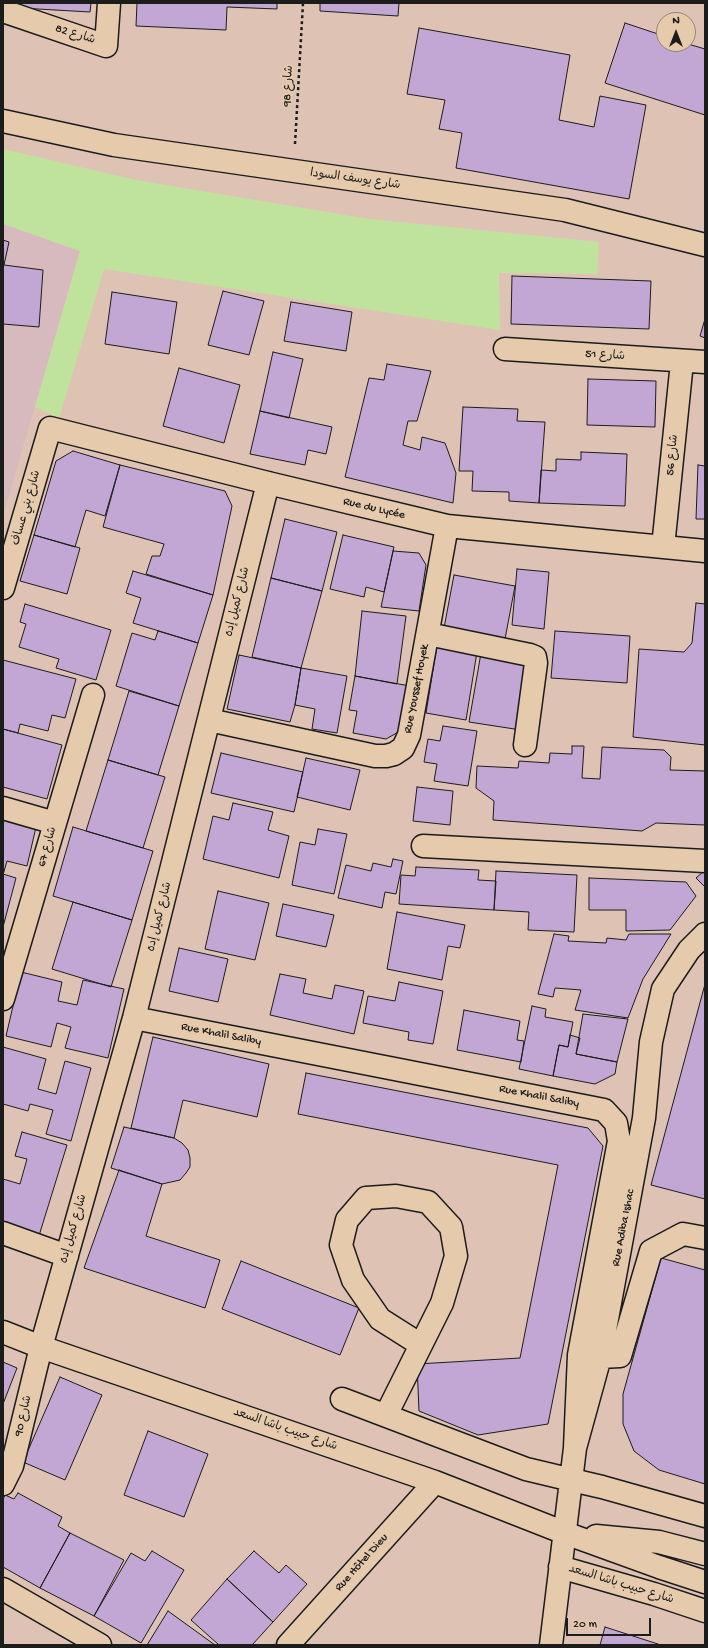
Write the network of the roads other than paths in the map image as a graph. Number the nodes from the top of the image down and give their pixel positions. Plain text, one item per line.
1 (108, 3) edge
2 (3, 11) edge
3 (3, 121) edge
4 (705, 245) edge
5 (506, 349) dead end
6 (682, 362) junction
7 (705, 362) edge
8 (50, 428) joint
9 (268, 484) junction
10 (447, 526) junction
11 (663, 548) junction
12 (705, 551) edge
13 (3, 588) edge
14 (428, 634) junction
15 (93, 695) dead end
16 (209, 720) junction
17 (525, 745) dead end
18 (3, 808) edge
19 (55, 823) junction
20 (423, 846) dead end
21 (705, 861) edge
22 (705, 934) edge
23 (697, 953) edge
24 (3, 999) edge
25 (134, 1018) junction
26 (3, 1233) edge
27 (705, 1238) edge
28 (67, 1256) junction
29 (3, 1332) edge
30 (421, 1345) junction
31 (41, 1347) junction
32 (600, 1357) junction
33 (342, 1399) dead end
34 (386, 1416) junction
35 (576, 1448) junction
36 (572, 1480) junction
37 (435, 1482) junction
38 (3, 1484) edge
39 (705, 1516) edge
40 (565, 1532) junction
41 (705, 1554) edge
42 (560, 1567) junction
43 (705, 1582) edge
44 (3, 1589) edge
45 (705, 1611) edge
46 (100, 1645) edge
47 (288, 1645) edge
48 (551, 1645) edge

1 - 2 main road, شارع 82
3 - 4 main road, شارع يوسف السودا
5 - 6 main road, شارع 51
6 - 7 main road, شارع 51
6 - 11 main road, شارع 56
8 - 9 main road, Rue du Lycée
8 - 13 main road, شارع بني عساف
9 - 10 main road, Rue du Lycée
9 - 16 main road, شارع كميل إده
10 - 11 main road, Rue du Lycée
10 - 14 main road, Rue Youssef Hoyek
11 - 12 main road, Rue du Lycée
14 - 16 main road, Rue Youssef Hoyek
14 - 17 main road
15 - 19 main road, شارع 67
16 - 25 main road, شارع كميل إده
18 - 19 main road
19 - 24 main road, شارع 67
20 - 21 main road
22 - 23 main road, Rue Adiba Ishac
23 - 32 main road, Rue Adiba Ishac
25 - 28 main road, شارع كميل إده
25 - 35 main road, Rue Khalil Saliby
26 - 28 main road
27 - 32 main road
28 - 31 main road, شارع كميل إده
29 - 31 main road, شارع حبيب باشا السعد
30 - 30 main road
30 - 34 main road
31 - 37 main road, شارع حبيب باشا السعد
31 - 38 main road, شارع 90
32 - 35 main road, Rue Adiba Ishac
33 - 34 main road
34 - 36 main road
35 - 36 main road, Rue Adiba Ishac
36 - 39 main road
36 - 40 main road, Rue Adiba Ishac
37 - 40 main road, شارع حبيب باشا السعد
37 - 47 main road, Rue Hôtel Dieu
40 - 41 main road
40 - 42 main road, Rue Adiba Ishac
40 - 43 main road
42 - 45 main road, شارع حبيب باشا السعد
42 - 48 main road, Rue Adiba Ishac
44 - 46 main road

